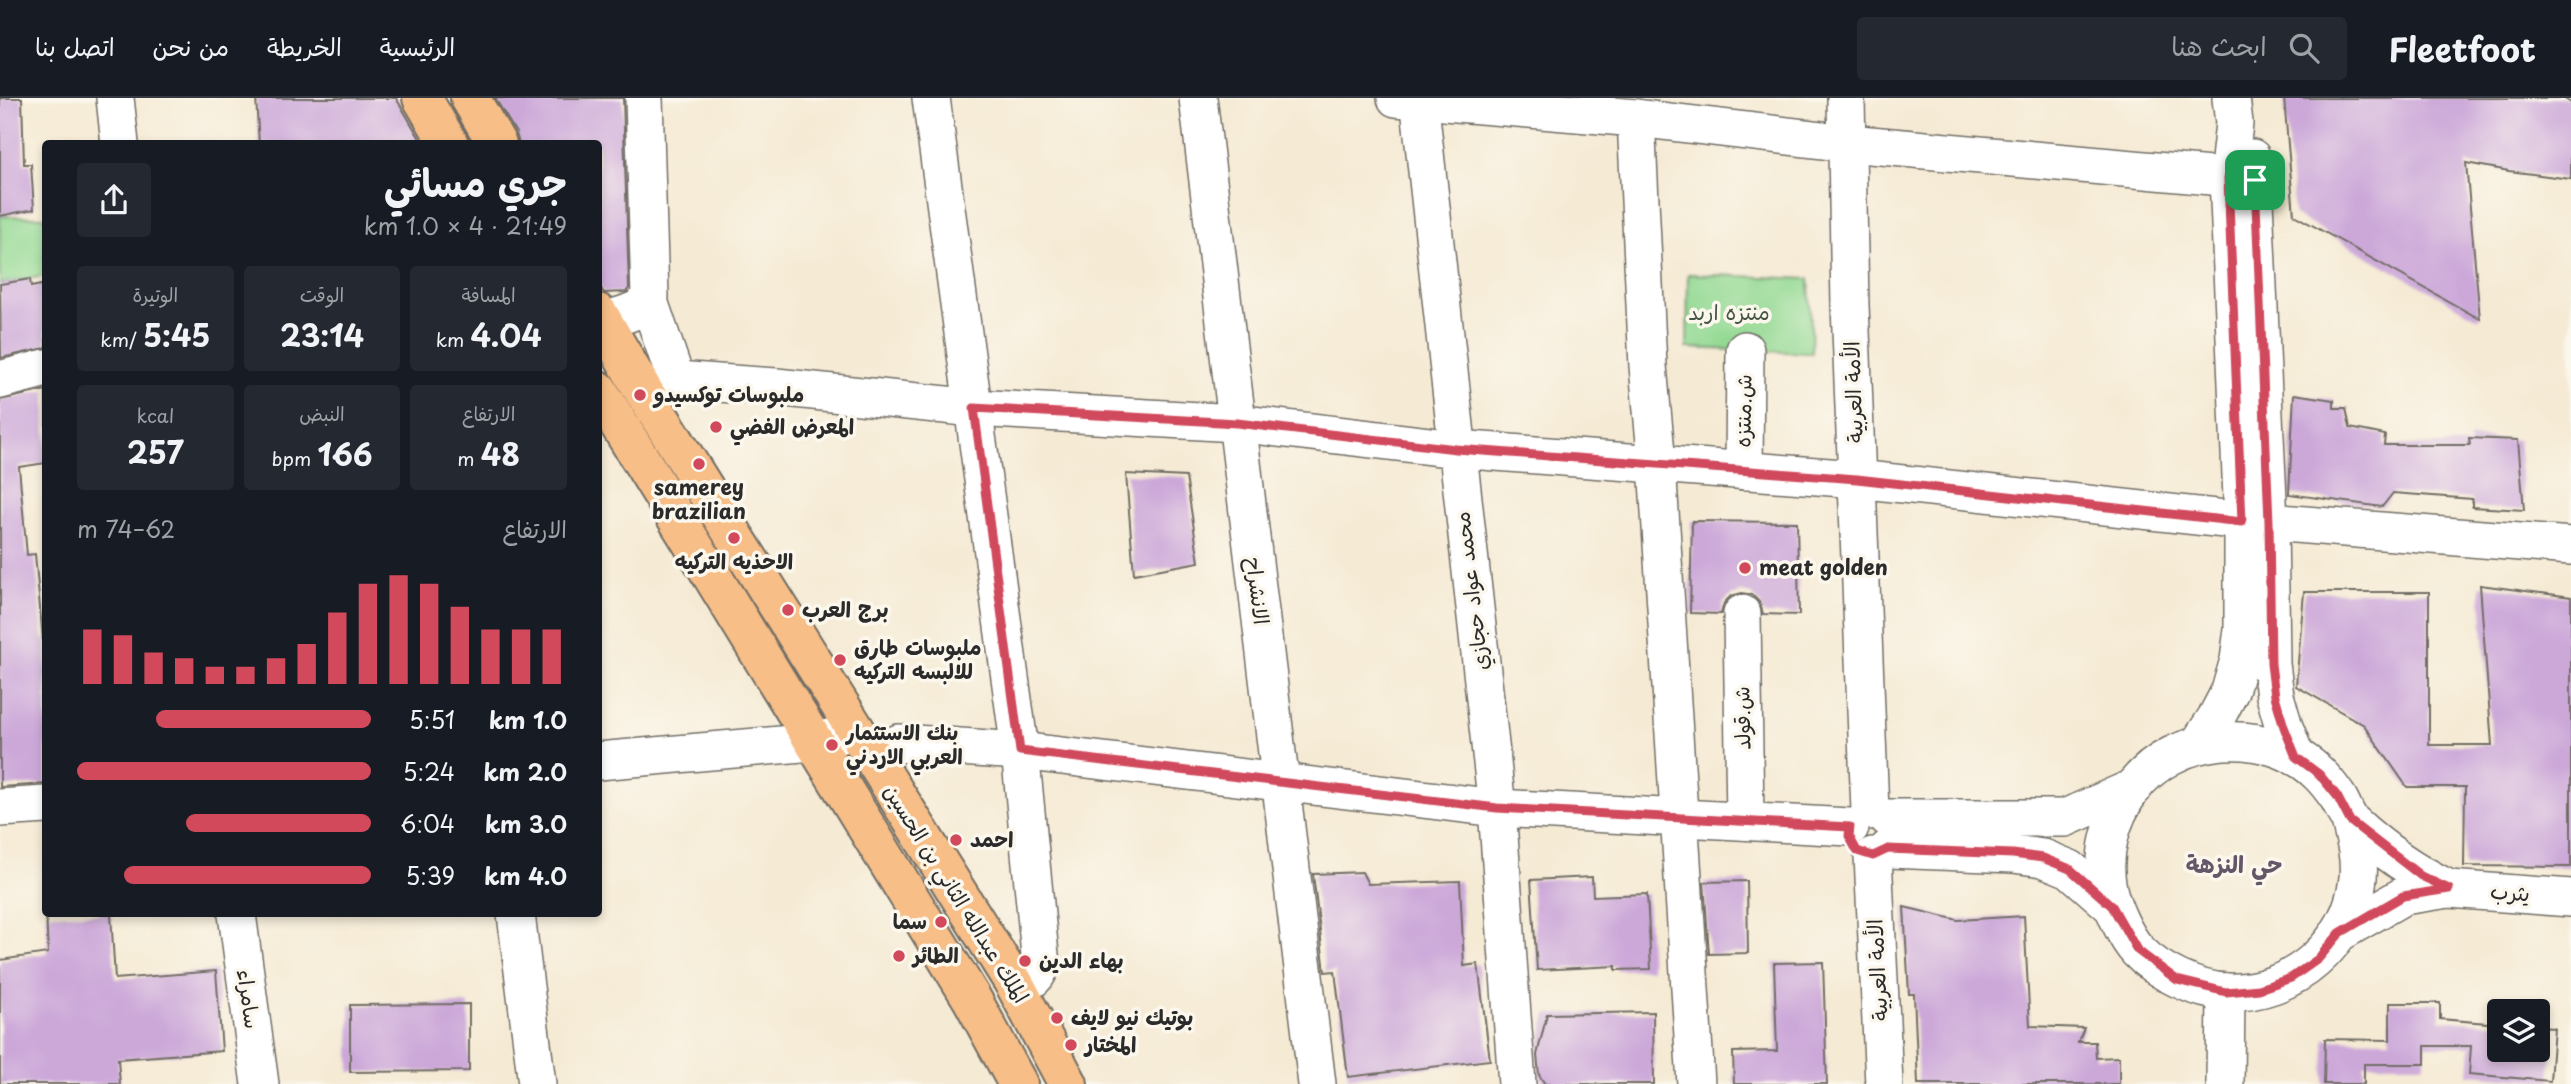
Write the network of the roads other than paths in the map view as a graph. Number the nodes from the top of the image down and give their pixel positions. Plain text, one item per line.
1 (115, 98) edge
2 (422, 98) edge
3 (470, 98) edge
4 (644, 98) edge
5 (931, 98) edge
6 (1198, 98) edge
7 (1846, 98) edge
8 (1410, 99) edge
9 (2233, 111) edge
10 (1636, 118) junction
11 (120, 140) edge
12 (447, 140) edge
13 (495, 140) edge
14 (1848, 143) junction
15 (2241, 179) junction
16 (649, 301) junction
17 (602, 317) edge
18 (602, 318) edge
19 (1745, 350) dead end
20 (42, 369) edge
21 (0, 380) edge
22 (660, 386) junction
23 (602, 397) edge
24 (974, 408) junction
25 (1237, 423) junction
26 (1456, 449) junction
27 (1657, 464) junction
28 (1744, 471) junction
29 (1857, 479) junction
30 (2256, 522) junction
31 (2571, 547) edge
32 (1742, 614) dead end
33 (854, 731) junction
34 (814, 742) junction
35 (899, 743) dead end
36 (2198, 745) junction
37 (1020, 751) junction
38 (2296, 757) junction
39 (602, 761) edge
40 (1281, 782) junction
41 (2133, 788) junction
42 (42, 805) edge
43 (0, 808) edge
44 (1497, 808) junction
45 (1680, 818) junction
46 (1745, 821) junction
47 (2350, 821) junction
48 (1874, 832) junction
49 (2449, 889) junction
50 (2571, 898) edge
51 (2112, 906) junction
52 (237, 917) edge
53 (516, 917) edge
54 (2340, 933) junction
55 (1014, 983) junction
56 (2226, 992) junction
57 (260, 1084) edge
58 (537, 1084) edge
59 (1018, 1084) edge
60 (1068, 1084) edge
61 (1317, 1084) edge
62 (1517, 1084) edge
63 (1696, 1084) edge
64 (1884, 1084) edge
65 (2225, 1084) edge

1 - 11 street
2 - 12 main road
3 - 13 main road
4 - 16 street
5 - 24 street
6 - 25 street, الانشراح
7 - 14 street, الأمة العربية
8 - 10 street
8 - 26 street, محمد عواد حجازي
9 - 15 street
10 - 14 street
10 - 27 street
14 - 15 street
14 - 29 street, الأمة العربية
15 - 30 street
16 - 17 street
16 - 22 street
18 - 22 main road, الملك عبدالله الثاني بن الحسين
19 - 28 street, ش.منتزه
20 - 21 street
22 - 24 street
22 - 33 main road, الملك عبدالله الثاني بن الحسين
23 - 34 main road, الملك عبدالله الثاني بن الحسين
24 - 25 street
24 - 37 street
25 - 26 street
25 - 40 street, الانشراح
26 - 27 street
26 - 44 street, محمد عواد حجازي
27 - 28 street
27 - 45 street
28 - 29 street
29 - 30 street
29 - 48 street, الأمة العربية
30 - 31 street
30 - 36 street
30 - 38 street
32 - 46 street, ش.قولد
33 - 34 street
33 - 55 main road, الملك عبدالله الثاني بن الحسين
34 - 39 street
34 - 59 main road, الملك عبدالله الثاني بن الحسين
35 - 37 street
36 - 38 street
36 - 41 street
37 - 40 street
37 - 55 street
38 - 47 street
40 - 44 street
40 - 61 street, الانشراح
41 - 48 street
41 - 51 street
42 - 43 street
44 - 45 street
44 - 62 street, محمد عواد حجازي
45 - 46 street
45 - 63 street
46 - 48 street
47 - 49 street
47 - 54 street
48 - 51 street
48 - 64 street, الأمة العربية
49 - 50 street, يثرب
49 - 54 street
51 - 56 street
52 - 57 street, سامراء
53 - 58 street
54 - 56 street
55 - 60 main road, الملك عبدالله الثاني بن الحسين
56 - 65 street

